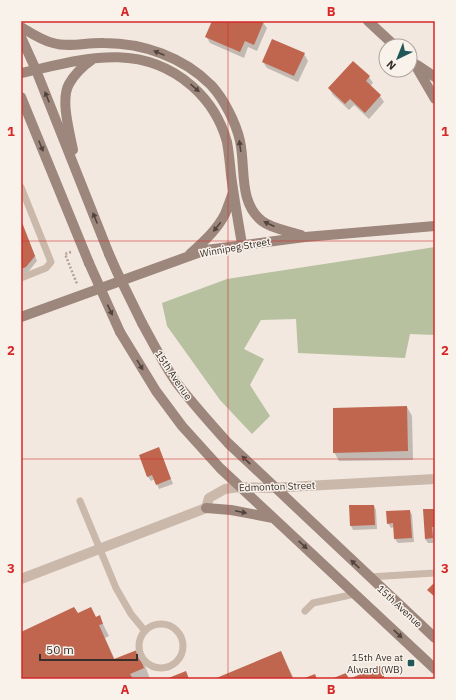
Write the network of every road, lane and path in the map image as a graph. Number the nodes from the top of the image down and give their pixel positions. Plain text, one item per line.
1 (368, 21) edge
2 (21, 27) edge
3 (21, 37) edge
4 (386, 38) edge
5 (94, 58) junction
6 (418, 65) edge
7 (36, 70) junction
8 (418, 71) edge
9 (21, 73) edge
10 (435, 77) edge
11 (21, 97) edge
12 (435, 99) edge
13 (76, 170) junction
14 (21, 187) edge
15 (234, 192) junction
16 (435, 226) edge
17 (305, 237) junction
18 (242, 244) junction
19 (71, 252) dead end
20 (187, 257) junction
21 (67, 259) junction
22 (62, 261) dead end
23 (21, 278) edge
24 (77, 284) dead end
25 (21, 317) edge
26 (435, 480) edge
27 (239, 487) junction
28 (273, 487) junction
29 (80, 501) dead end
30 (206, 508) junction
31 (275, 519) junction
32 (99, 549) junction
33 (435, 573) edge
34 (369, 577) junction
35 (21, 579) edge
36 (355, 594) junction
37 (305, 611) dead end
38 (145, 631) junction
39 (435, 637) edge
40 (435, 669) edge

1 - 4 main road
17 -> 2 main road
3 - 7 main road, 15th Avenue
5 - 7 main road
5 - 13 main road
5 -> 15 main road
6 - 10 main road
7 - 9 main road
13 -> 7 main road, 15th Avenue
8 - 12 main road
11 -> 27 main road, bridge
28 -> 13 main road, 15th Avenue, bridge
14 - 23 lane
15 - 18 main road
15 -> 20 main road
16 - 17 main road, Winnipeg Street
17 - 18 main road, Winnipeg Street
18 - 20 main road, Winnipeg Street
19 - 21 path
20 - 25 main road, Winnipeg Street
21 - 22 path
21 - 24 path
26 - 28 street, Edmonton Street
27 - 28 street, Edmonton Street
27 - 30 street, Edmonton Street
27 - 31 main road
34 -> 28 main road, 15th Avenue
29 - 32 lane
30 -> 31 main road
30 - 32 street
31 -> 36 main road
32 - 35 street
32 - 38 lane
33 - 34 lane
34 - 39 main road, 15th Avenue
36 - 37 lane
36 -> 40 main road
38 - 38 lane

